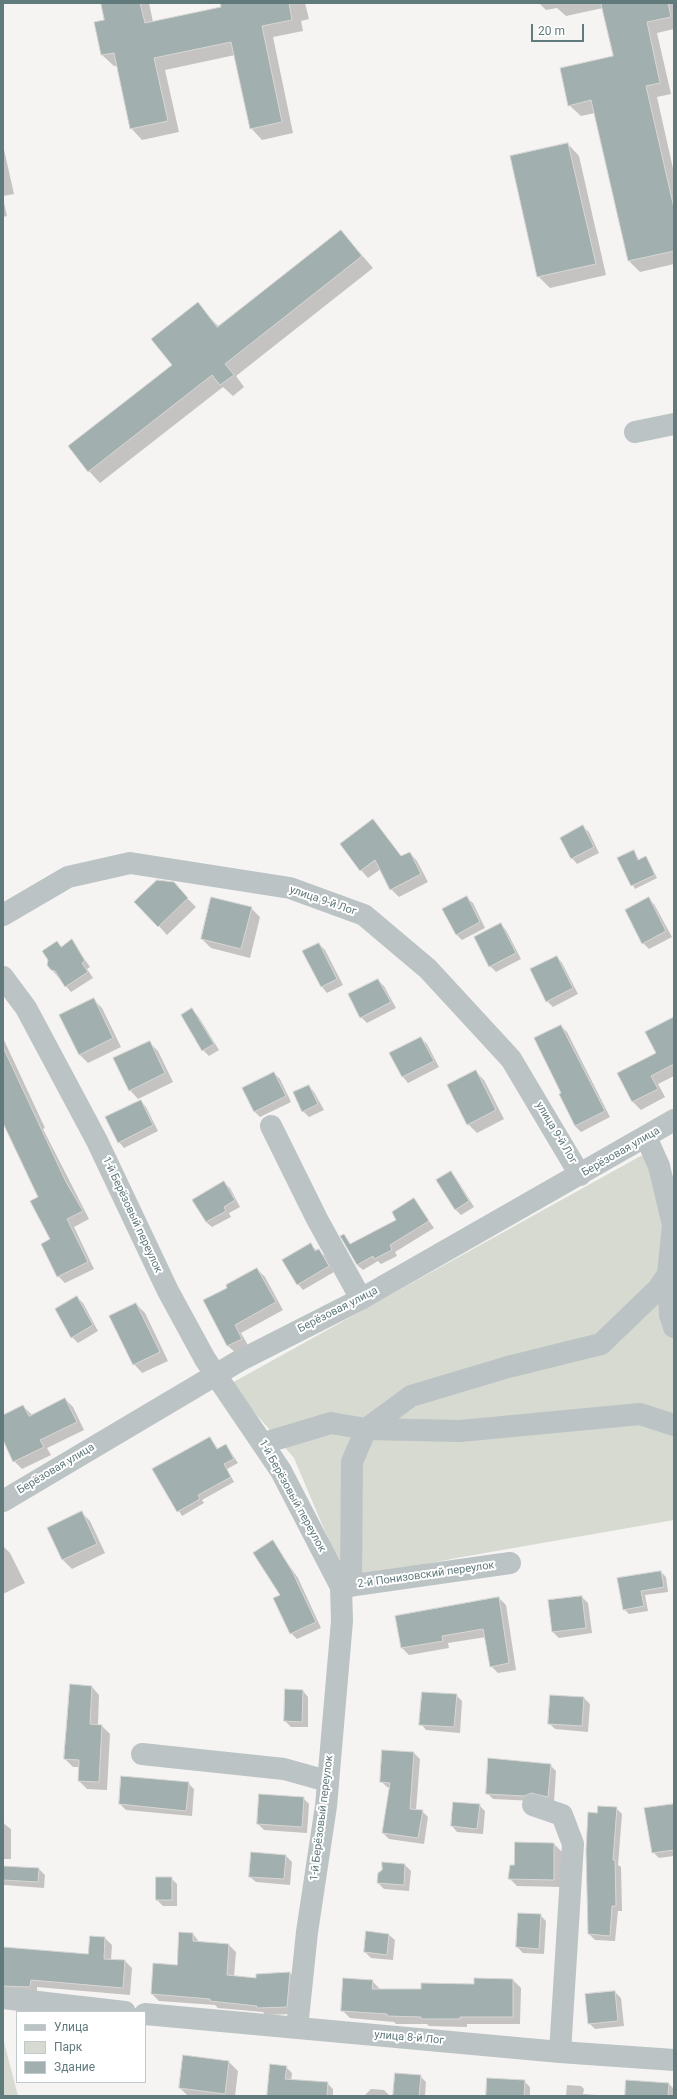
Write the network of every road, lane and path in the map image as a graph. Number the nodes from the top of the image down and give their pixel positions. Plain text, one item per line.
1 (674, 424) edge
2 (635, 432) dead end
3 (3, 916) edge
4 (3, 977) edge
5 (674, 1120) edge
6 (271, 1126) dead end
7 (646, 1138) junction
8 (580, 1175) junction
9 (668, 1274) junction
10 (361, 1299) junction
11 (673, 1318) edge
12 (215, 1375) junction
13 (674, 1425) edge
14 (366, 1429) junction
15 (264, 1443) junction
16 (3, 1501) edge
17 (510, 1563) dead end
18 (346, 1586) junction
19 (142, 1754) dead end
20 (327, 1781) junction
21 (533, 1805) dead end
22 (3, 1998) edge
23 (117, 2011) edge
24 (146, 2014) edge
25 (297, 2028) junction
26 (560, 2052) junction
27 (674, 2060) edge

1 - 2 street
3 - 8 street, улица 9-й Лог
4 - 12 street, 1-й Берёзовый переулок
5 - 7 street, Берёзовая улица
6 - 10 street
7 - 8 street, Берёзовая улица
7 - 9 street
8 - 10 street, Берёзовая улица
9 - 11 street
9 - 14 street
10 - 12 street, Берёзовая улица
12 - 15 street, 1-й Берёзовый переулок
12 - 16 street, Берёзовая улица
13 - 14 street
14 - 15 street
14 - 18 street
15 - 18 street, 1-й Берёзовый переулок
17 - 18 street, 2-й Понизовский переулок
18 - 20 street, 1-й Берёзовый переулок
19 - 20 street
20 - 25 street, 1-й Берёзовый переулок
21 - 26 street
22 - 23 street
24 - 25 street, улица 8-й Лог
25 - 26 street, улица 8-й Лог
26 - 27 street, улица 8-й Лог

